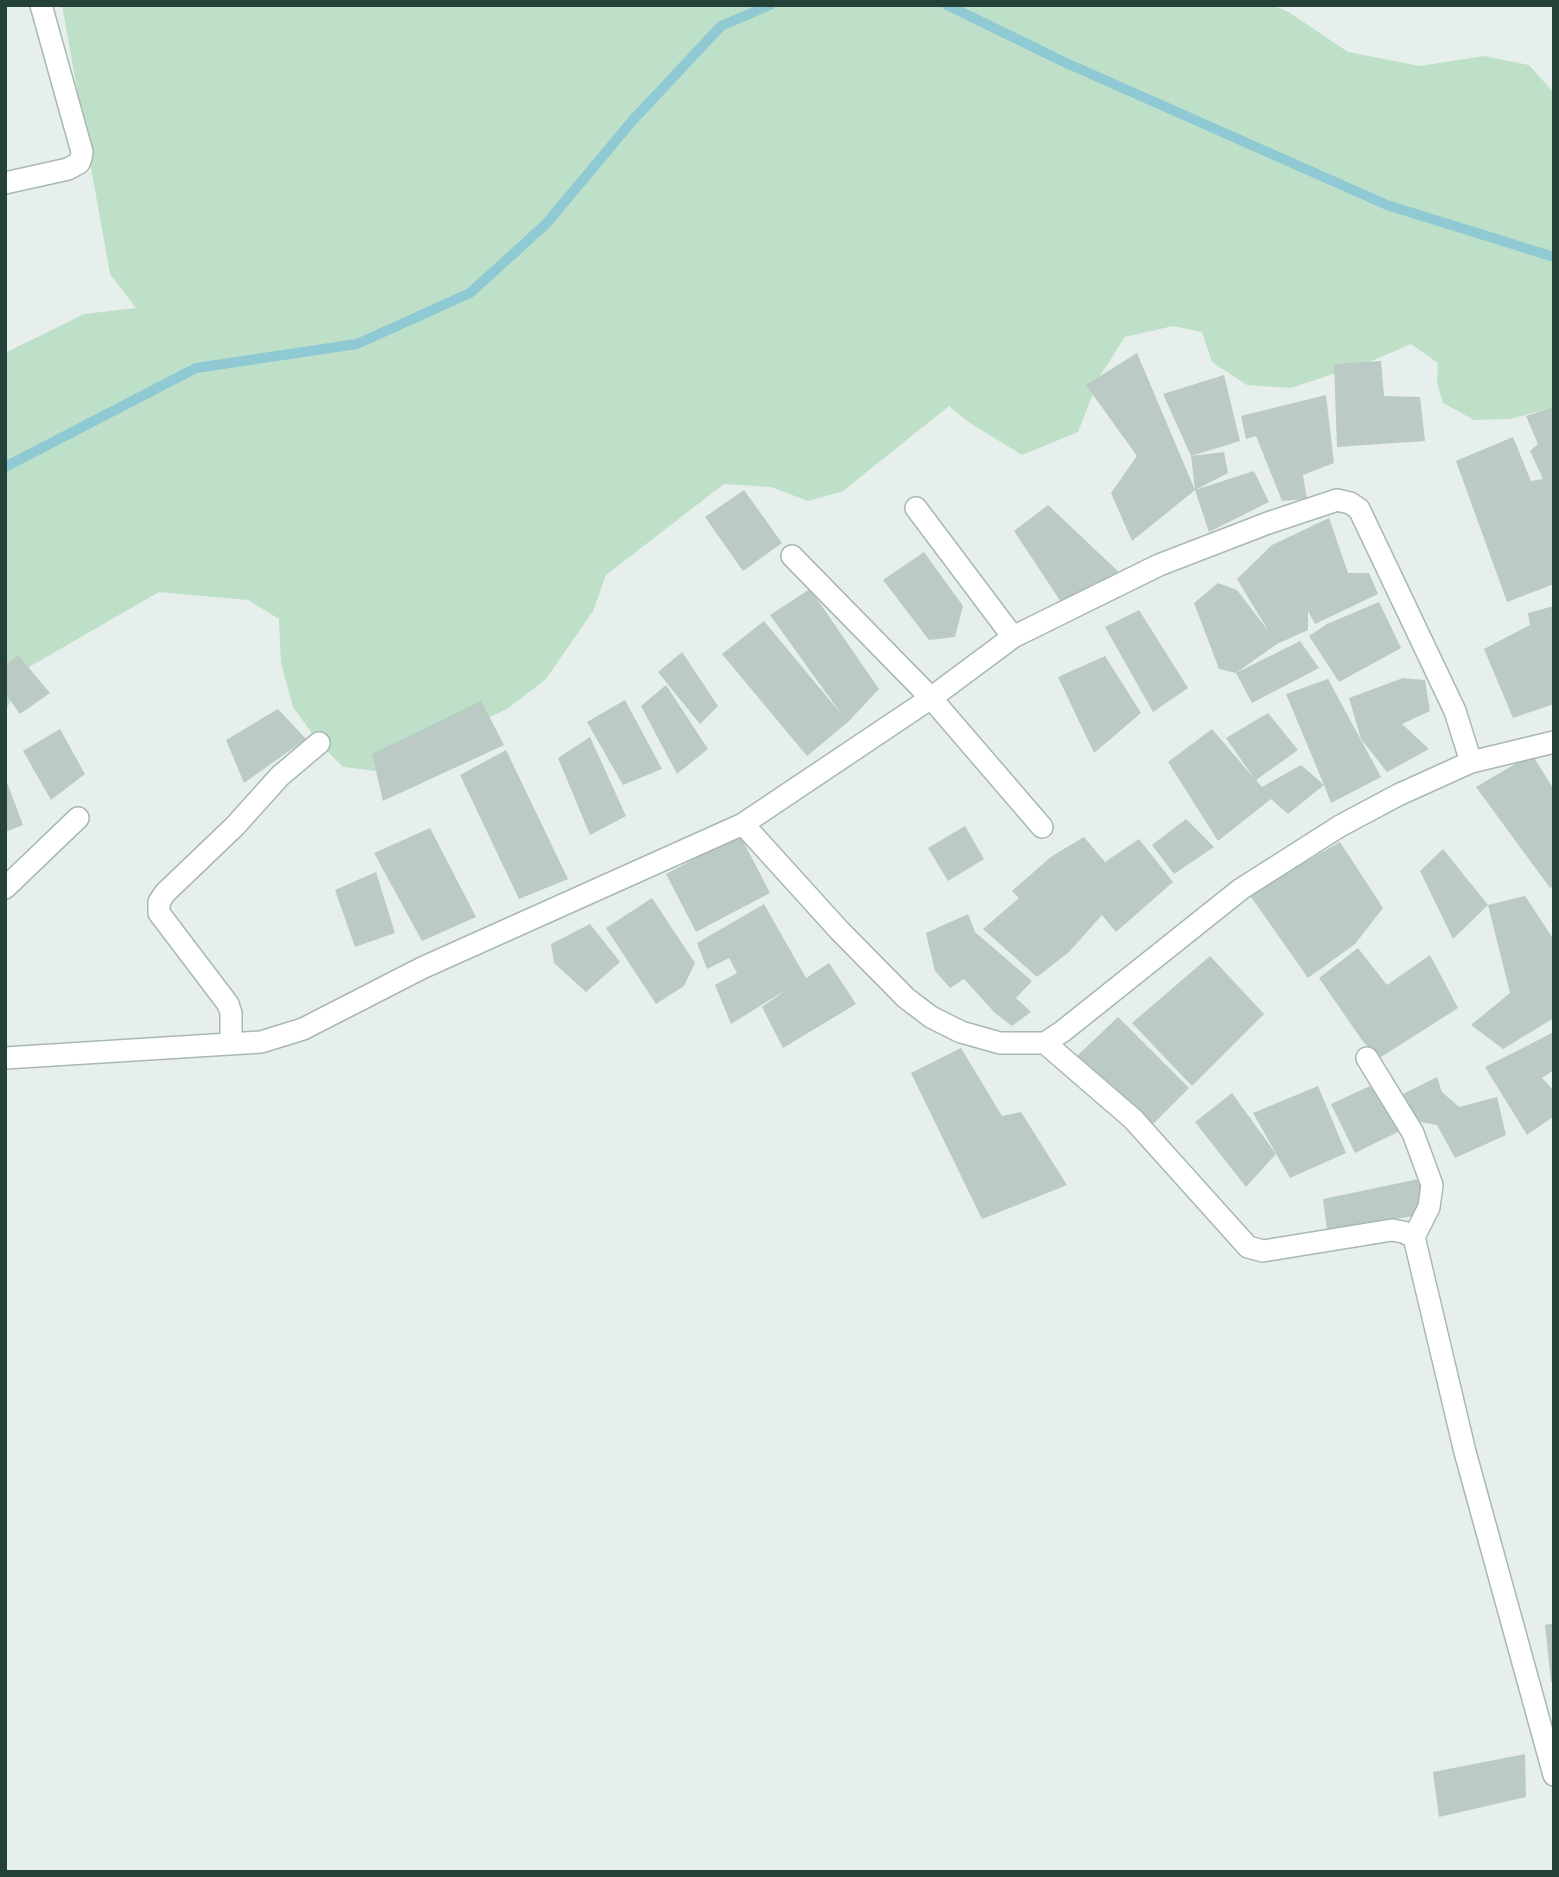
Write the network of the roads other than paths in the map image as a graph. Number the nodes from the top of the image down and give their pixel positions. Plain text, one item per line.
1 (41, 5) edge
2 (5, 183) edge
3 (916, 508) dead end
4 (792, 556) dead end
5 (1013, 637) junction
6 (931, 698) junction
7 (1554, 741) edge
8 (319, 743) dead end
9 (1471, 762) junction
10 (78, 818) dead end
11 (743, 824) junction
12 (1042, 827) dead end
13 (5, 888) edge
14 (1045, 1043) junction
15 (232, 1044) junction
16 (5, 1058) edge
17 (1367, 1058) dead end
18 (1414, 1237) junction
19 (1554, 1775) edge

1 - 2 street
3 - 5 street
4 - 6 street
5 - 6 street
5 - 9 street
6 - 11 street
6 - 12 street
7 - 9 street
8 - 15 street
9 - 14 street
10 - 13 street
11 - 14 street
11 - 15 street
14 - 18 street
15 - 16 street
17 - 18 street
18 - 19 street

